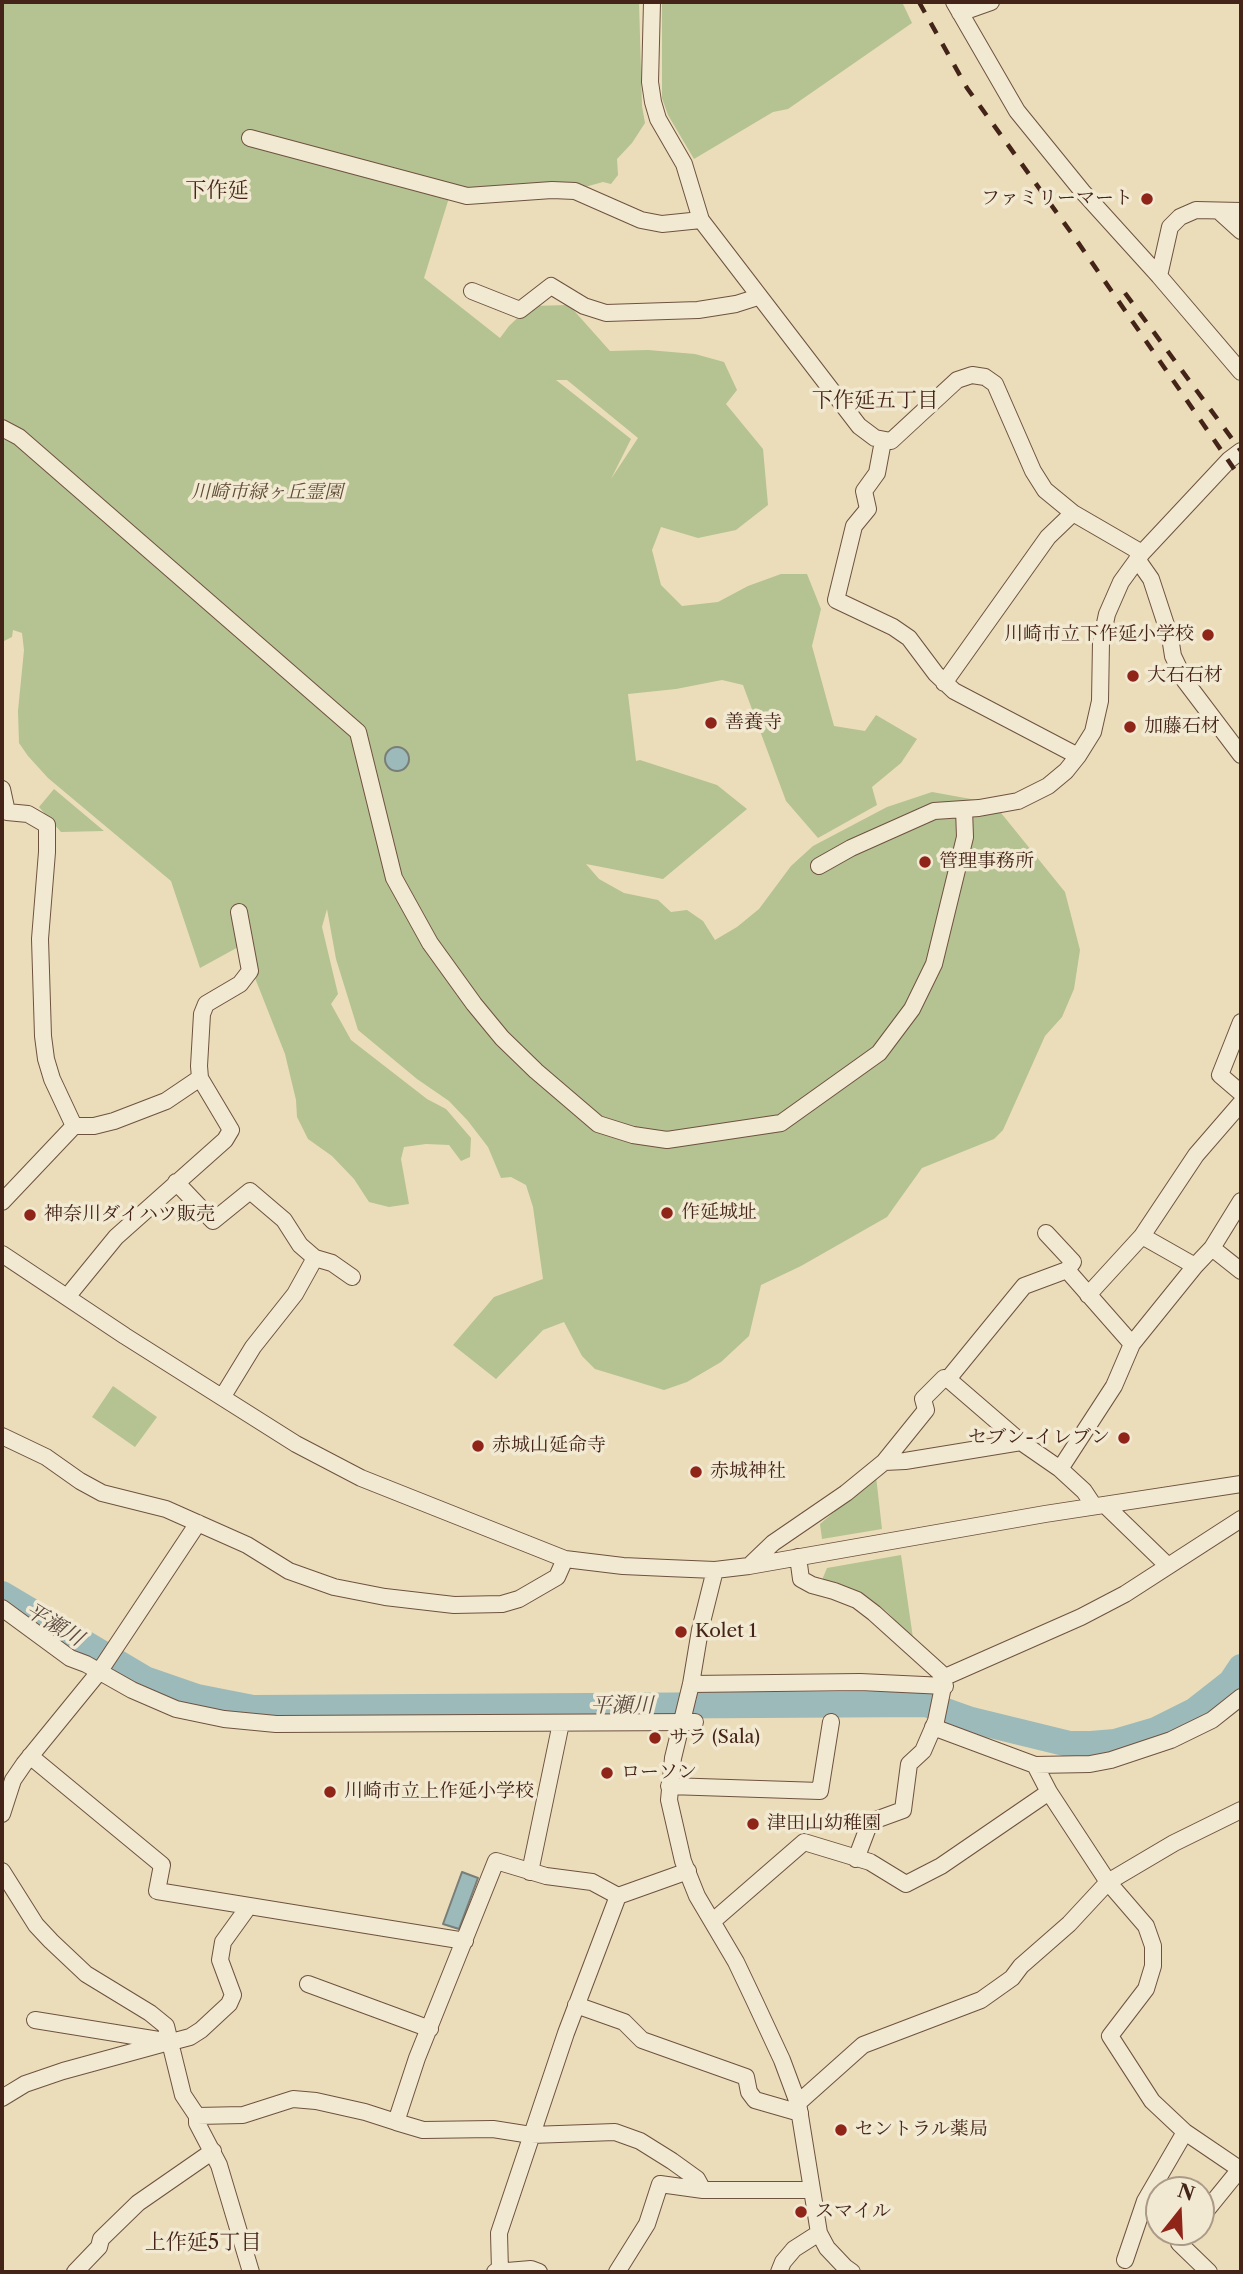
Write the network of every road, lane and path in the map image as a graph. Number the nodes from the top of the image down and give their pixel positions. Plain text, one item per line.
1 (652, 2) edge
2 (991, 2) edge
3 (957, 8) edge
4 (250, 138) dead end
5 (1241, 211) edge
6 (1220, 212) junction
7 (701, 220) junction
8 (1241, 231) edge
9 (1159, 276) junction
10 (472, 292) dead end
11 (758, 297) junction
12 (1241, 372) edge
13 (2, 428) edge
14 (883, 441) junction
15 (1241, 451) edge
16 (1073, 513) junction
17 (1140, 556) junction
18 (944, 683) junction
19 (1241, 755) edge
20 (1078, 757) junction
21 (2, 789) edge
22 (964, 809) junction
23 (820, 866) dead end
24 (239, 912) dead end
25 (1241, 1022) edge
26 (200, 1078) junction
27 (1241, 1093) edge
28 (1241, 1103) edge
29 (74, 1126) junction
30 (176, 1182) junction
31 (1241, 1201) edge
32 (2, 1202) edge
33 (1045, 1234) dead end
34 (1142, 1236) junction
35 (1212, 1248) junction
36 (2, 1254) edge
37 (315, 1258) junction
38 (1195, 1266) junction
39 (1067, 1270) junction
40 (1241, 1271) edge
41 (352, 1277) dead end
42 (1088, 1295) junction
43 (67, 1297) junction
44 (1132, 1344) junction
45 (948, 1378) junction
46 (223, 1396) junction
47 (2, 1436) edge
48 (1021, 1442) junction
49 (884, 1462) junction
50 (1060, 1469) junction
51 (1241, 1484) edge
52 (1100, 1505) junction
53 (1241, 1519) edge
54 (198, 1524) junction
55 (798, 1557) junction
56 (565, 1559) junction
57 (1167, 1565) junction
58 (748, 1566) junction
59 (715, 1570) junction
60 (2, 1608) edge
61 (101, 1669) junction
62 (944, 1685) junction
63 (690, 1686) junction
64 (1241, 1697) edge
65 (686, 1721) junction
66 (831, 1722) dead end
67 (561, 1723) junction
68 (934, 1724) junction
69 (30, 1756) junction
70 (1035, 1765) junction
71 (7, 1775) edge
72 (669, 1786) junction
73 (1049, 1791) junction
74 (1241, 1810) edge
75 (2, 1814) edge
76 (856, 1858) junction
77 (2, 1871) edge
78 (688, 1871) junction
79 (530, 1872) junction
80 (1108, 1882) junction
81 (618, 1896) junction
82 (249, 1906) junction
83 (713, 1921) junction
84 (465, 1941) junction
85 (308, 1984) dead end
86 (576, 2005) junction
87 (35, 2020) dead end
88 (430, 2029) junction
89 (171, 2042) junction
90 (2, 2098) edge
91 (799, 2108) junction
92 (197, 2116) junction
93 (396, 2122) junction
94 (1185, 2132) junction
95 (531, 2135) junction
96 (213, 2151) junction
97 (1241, 2169) edge
98 (703, 2190) junction
99 (812, 2190) junction
100 (1215, 2200) edge
101 (819, 2233) junction
102 (1181, 2246) edge
103 (1125, 2260) dead end
104 (497, 2271) edge
105 (76, 2272) edge
106 (251, 2272) edge
107 (539, 2272) edge
108 (617, 2272) edge
109 (779, 2272) edge
110 (852, 2272) edge
111 (1209, 2272) edge

1 - 7 street
2 - 3 street
3 - 9 street
4 - 7 street
5 - 6 street
6 - 8 street
6 - 9 street
7 - 11 street
9 - 12 street
10 - 11 street
11 - 14 street
13 - 22 street
14 - 16 street
14 - 18 street
15 - 17 street
16 - 17 street
16 - 18 street
17 - 19 street
17 - 20 street
18 - 20 street
20 - 22 street
21 - 29 street
22 - 23 street
24 - 26 street
25 - 27 street
26 - 29 street
26 - 30 street
28 - 34 street
29 - 32 street
30 - 37 street
30 - 43 street
31 - 35 street
33 - 39 street
34 - 38 street
34 - 42 street
35 - 38 street
35 - 40 street
36 - 43 street
37 - 41 street
37 - 46 street
38 - 44 street
39 - 42 street
39 - 45 street
42 - 44 street
43 - 46 street
44 - 50 street
45 - 48 street
45 - 49 street
46 - 56 street
47 - 54 street
48 - 49 street
48 - 50 street
49 - 58 street
50 - 52 street
51 - 52 street
52 - 55 street
52 - 57 street
53 - 57 street
54 - 56 street
54 - 61 street
55 - 58 street
55 - 62 street
56 - 59 street
57 - 62 street
58 - 59 street
59 - 63 street
60 - 61 street
61 - 67 street
61 - 69 street
62 - 63 street
62 - 68 street
63 - 65 street
64 - 70 street
65 - 67 street
65 - 72 street
66 - 72 street
67 - 79 street
68 - 70 street
68 - 76 street
69 - 71 street
69 - 82 street
70 - 73 street
71 - 75 street
72 - 78 street
73 - 76 street
73 - 80 street
74 - 80 street
76 - 83 street
77 - 89 street
78 - 81 street
78 - 83 street
79 - 81 street
79 - 84 street
80 - 91 street
80 - 94 street
81 - 86 street
82 - 84 street
82 - 89 street
83 - 91 street
84 - 88 street
85 - 88 street
86 - 91 street
86 - 95 street
87 - 89 street
88 - 93 street
89 - 90 street
89 - 92 street
91 - 99 street
92 - 93 street
92 - 96 street
93 - 95 street
94 - 97 street
94 - 103 street
95 - 98 street
95 - 104 street
96 - 105 street
96 - 106 street
97 - 100 street
98 - 99 street
98 - 108 street
99 - 101 street
101 - 109 street
101 - 110 street
102 - 111 street
104 - 107 street

